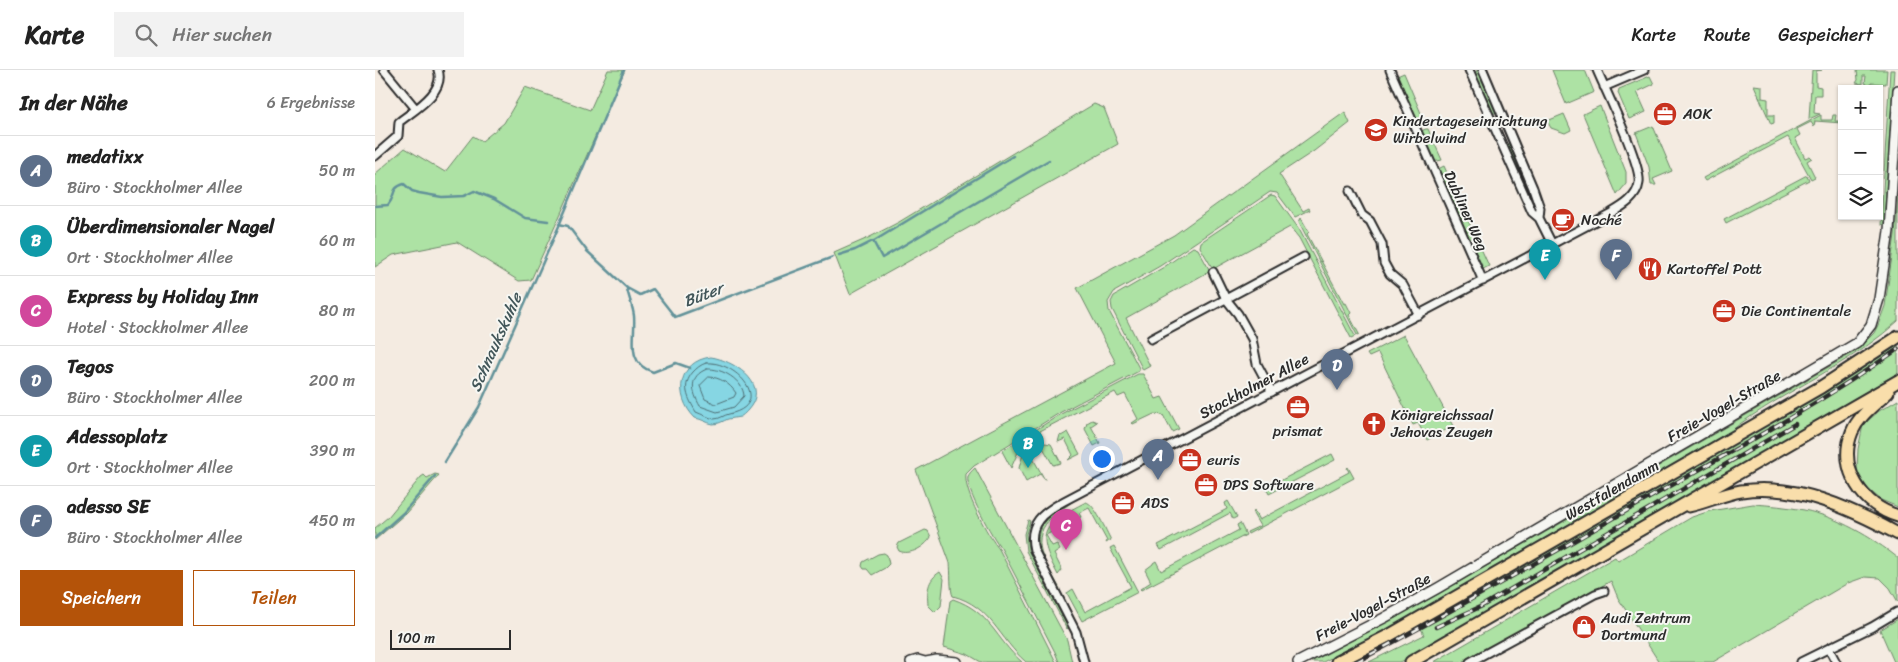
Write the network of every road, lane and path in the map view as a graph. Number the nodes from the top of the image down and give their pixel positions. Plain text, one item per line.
1 (384, 70) edge
2 (438, 70) edge
3 (1390, 70) edge
4 (1469, 70) edge
5 (1483, 70) edge
6 (1597, 70) edge
7 (1644, 70) edge
8 (1604, 87) junction
9 (1898, 90) edge
10 (416, 109) junction
11 (375, 156) edge
12 (1350, 191) dead end
13 (1539, 218) junction
14 (1552, 244) junction
15 (1304, 257) dead end
16 (1213, 272) dead end
17 (1483, 281) junction
18 (1226, 298) junction
19 (1419, 315) junction
20 (1898, 326) edge
21 (1898, 337) edge
22 (1151, 339) dead end
23 (1868, 357) junction
24 (1898, 381) edge
25 (1272, 392) junction
26 (1675, 509) junction
27 (1898, 516) edge
28 (1866, 518) junction
29 (1898, 534) edge
30 (1898, 541) edge
31 (1604, 592) dead end
32 (1897, 612) edge
33 (1829, 649) junction
34 (911, 662) edge
35 (925, 662) edge
36 (957, 662) edge
37 (1084, 662) edge
38 (1298, 662) edge
39 (1337, 662) edge
40 (1411, 662) edge
41 (1469, 662) edge
42 (1801, 662) edge
43 (1836, 662) edge

1 - 10 street
2 - 10 street
3 - 17 street, Dubliner Weg
4 - 13 street
5 - 13 street
6 - 8 street, Stockholmer Allee
7 - 8 street
8 - 14 street, Stockholmer Allee
9 - 38 street, Freie-Vogel-Straße
10 - 11 street
12 - 19 street
13 - 14 street
14 - 17 street, Stockholmer Allee
15 - 18 street
16 - 18 street
17 - 19 street, Stockholmer Allee
18 - 22 street
18 - 25 street
19 - 25 street, Stockholmer Allee
20 - 23 highway
21 - 23 highway, Westfalendamm
23 - 39 highway, Westfalendamm
24 - 26 highway
24 - 27 highway
25 - 37 street, Stockholmer Allee
26 - 28 highway
26 - 40 highway
28 - 29 highway
28 - 30 highway
31 - 41 street
32 - 33 street
33 - 42 street
33 - 43 street
34 - 35 street
35 - 36 street

